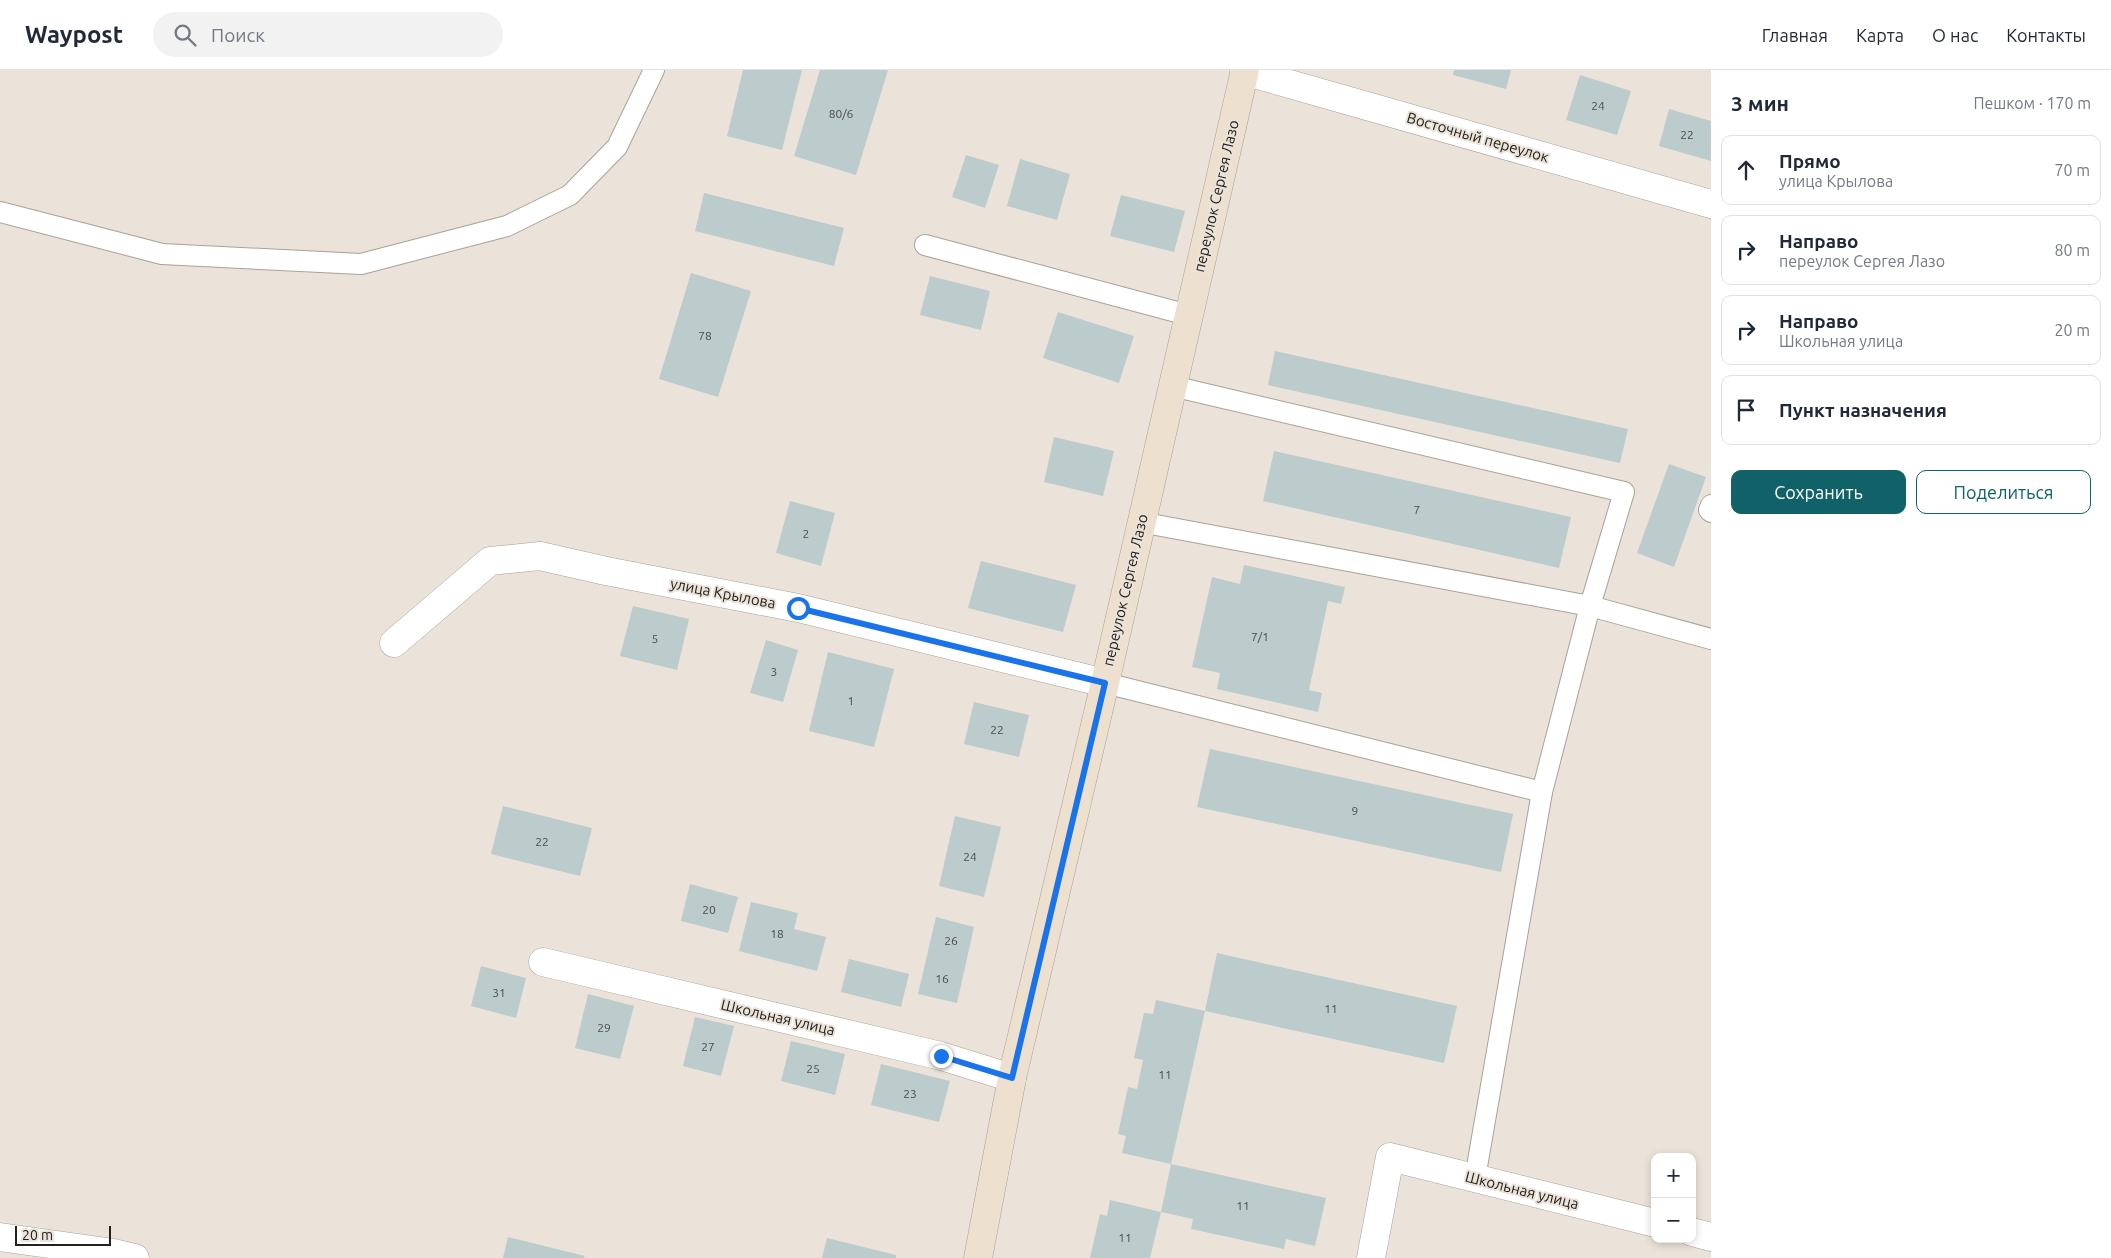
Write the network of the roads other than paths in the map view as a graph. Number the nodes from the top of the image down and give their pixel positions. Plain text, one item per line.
1 (654, 70) edge
2 (1244, 71) edge
3 (1711, 204) edge
4 (0, 212) edge
5 (925, 245) dead end
6 (1188, 315) junction
7 (1172, 386) junction
8 (1711, 505) edge
9 (1711, 512) edge
10 (1140, 522) junction
11 (1590, 606) junction
12 (1711, 639) edge
13 (394, 643) dead end
14 (1105, 683) junction
15 (1542, 792) junction
16 (543, 962) dead end
17 (1012, 1078) junction
18 (1475, 1178) junction
19 (1651, 1222) edge
20 (1696, 1233) edge
21 (0, 1237) edge
22 (1711, 1237) edge
23 (135, 1258) edge
24 (978, 1258) edge
25 (1371, 1258) edge

1 - 4 lane
2 - 3 street, Восточный переулок
2 - 6 street, переулок Сергея Лазо
5 - 6 lane
6 - 7 street, переулок Сергея Лазо
7 - 10 street, переулок Сергея Лазо
7 - 11 lane
8 - 9 lane
10 - 11 lane
10 - 14 street, переулок Сергея Лазо
11 - 12 lane
11 - 15 lane
13 - 14 street, улица Крылова
14 - 15 lane
14 - 17 street, переулок Сергея Лазо
15 - 18 lane
16 - 17 street, Школьная улица
17 - 24 street, переулок Сергея Лазо
18 - 19 street, Школьная улица
18 - 25 street, Школьная улица
20 - 22 street
21 - 23 street

